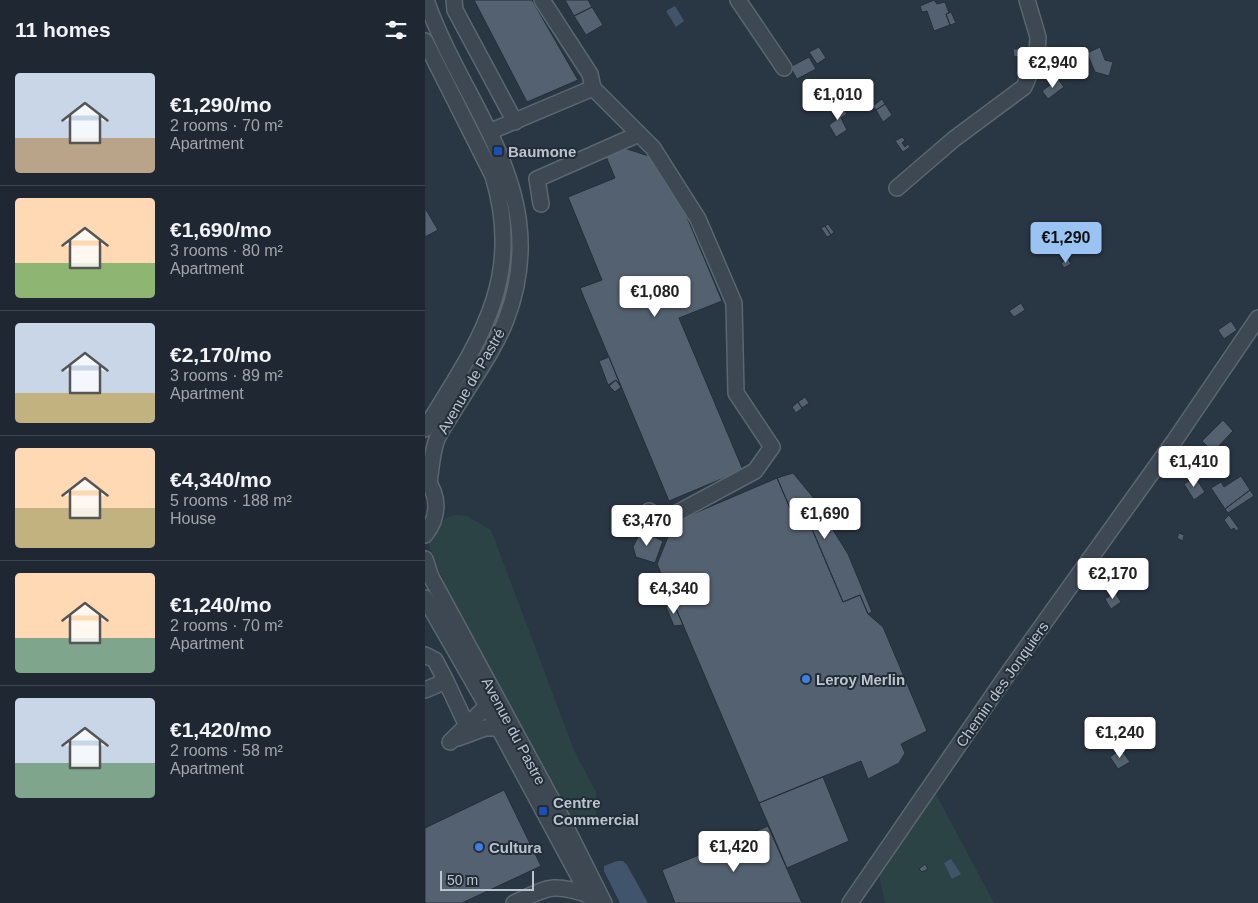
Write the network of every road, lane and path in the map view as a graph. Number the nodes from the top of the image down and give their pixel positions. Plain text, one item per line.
1 (427, 0) edge
2 (453, 0) edge
3 (542, 0) edge
4 (738, 0) edge
5 (1027, 0) edge
6 (425, 41) edge
7 (784, 68) dead end
8 (593, 88) junction
9 (515, 122) junction
10 (489, 132) junction
11 (639, 134) junction
12 (897, 188) dead end
13 (541, 204) dead end
14 (1257, 321) edge
15 (425, 429) edge
16 (427, 480) edge
17 (649, 511) dead end
18 (425, 535) edge
19 (425, 558) edge
20 (425, 598) edge
21 (425, 655) edge
22 (446, 681) junction
23 (425, 690) edge
24 (484, 700) junction
25 (467, 726) junction
26 (499, 728) junction
27 (591, 899) edge
28 (514, 903) edge
29 (604, 903) edge
30 (850, 903) edge

1 - 10 street, Avenue de Pastré
2 - 9 street
3 - 8 street
4 - 7 street
5 - 12 street
6 - 15 street, Avenue de Pastré
8 - 9 street
8 - 11 street
9 - 10 street
10 - 16 street, Avenue de Pastré
11 - 13 street
11 - 17 street
14 - 30 street, Chemin des Jonquiers
16 - 18 street
19 - 29 street, Avenue du Pastre
20 - 24 street, Avenue du Pastre
21 - 22 street
22 - 23 street
22 - 24 street
22 - 25 street
24 - 25 street
24 - 26 street, Avenue du Pastre
25 - 26 street
26 - 27 street, Avenue du Pastre
27 - 28 street

